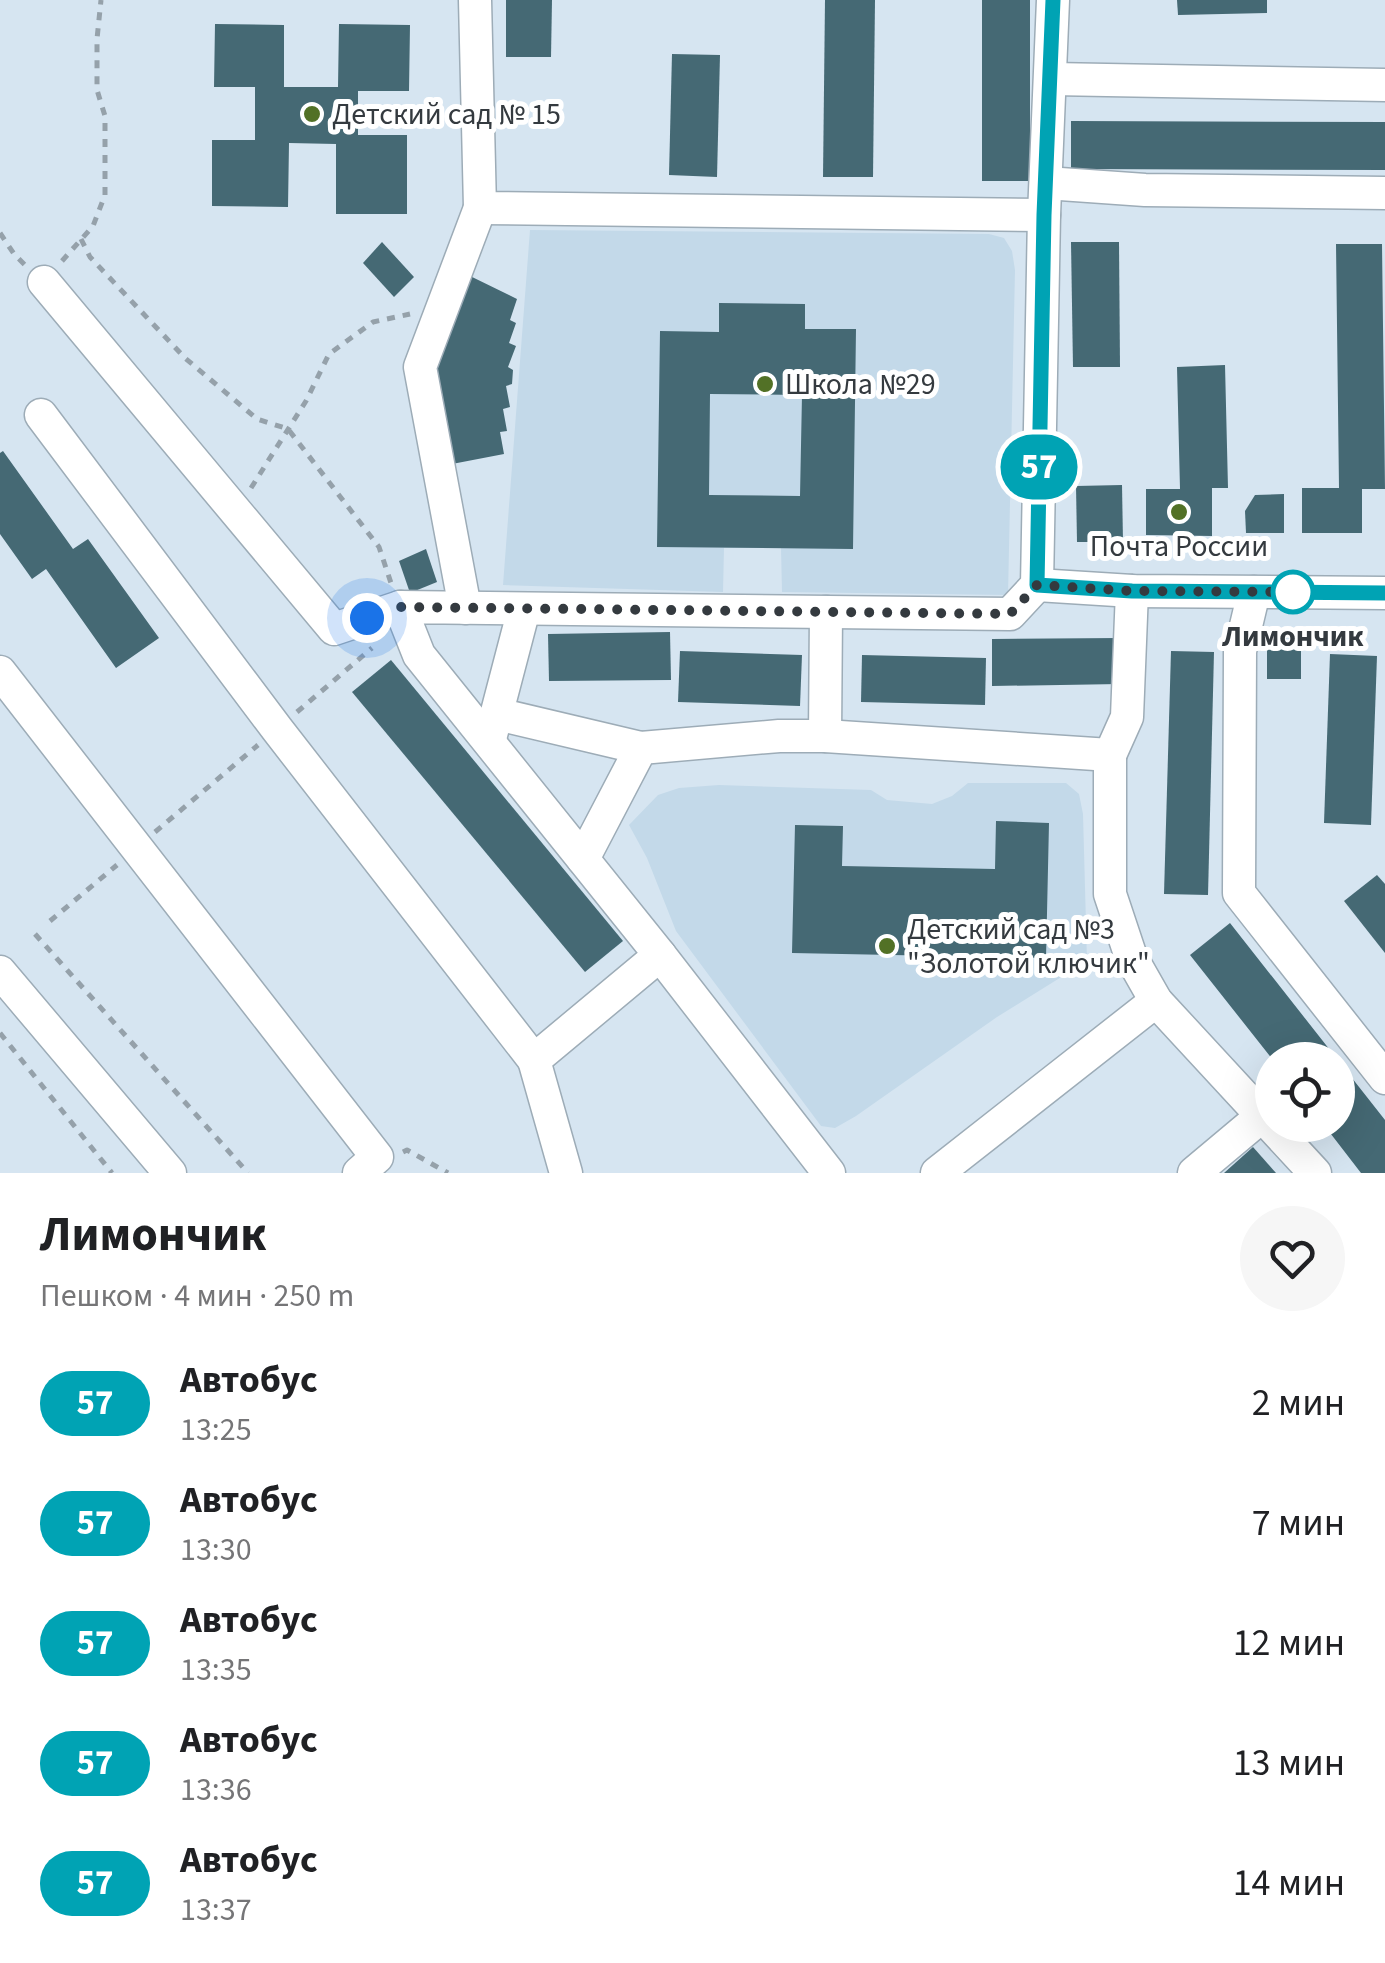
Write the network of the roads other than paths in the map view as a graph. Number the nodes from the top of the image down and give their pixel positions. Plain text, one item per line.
1 (475, 0) edge
2 (1053, 0) edge
3 (1052, 80) junction
4 (1385, 85) edge
5 (1385, 193) edge
6 (1045, 199) junction
7 (480, 208) junction
8 (44, 282) road end
9 (40, 415) dead end
10 (1037, 585) junction
11 (1132, 591) junction
12 (1254, 592) junction
13 (1385, 593) edge
14 (400, 607) junction
15 (465, 608) junction
16 (524, 609) junction
17 (826, 612) junction
18 (0, 672) edge
19 (493, 728) junction
20 (825, 736) junction
21 (641, 748) junction
22 (1110, 755) junction
23 (583, 859) junction
24 (660, 956) junction
25 (0, 972) edge
26 (1156, 1001) junction
27 (534, 1060) junction
28 (1385, 1078) edge
29 (1255, 1108) edge
30 (1255, 1122) edge
31 (1286, 1142) edge
32 (170, 1173) edge
33 (360, 1173) edge
34 (566, 1173) edge
35 (829, 1173) edge
36 (937, 1173) edge
37 (1194, 1173) edge
38 (1314, 1173) edge

1 - 7 street
2 - 3 street
3 - 4 street
3 - 6 street
5 - 6 street
6 - 7 street
6 - 10 street
7 - 15 street
8 - 14 street
9 - 27 street
10 - 11 street
10 - 17 street
11 - 12 street
11 - 22 street
12 - 13 street
12 - 28 street
14 - 15 street
14 - 19 street
15 - 16 street
16 - 17 street
16 - 19 street
17 - 20 street
18 - 33 street
19 - 21 street
19 - 23 street
20 - 21 street
20 - 22 street
21 - 23 street
22 - 26 street
23 - 24 street
24 - 27 street
24 - 35 street
25 - 32 street
26 - 29 street
26 - 36 street
27 - 34 street
30 - 37 street
31 - 38 street

